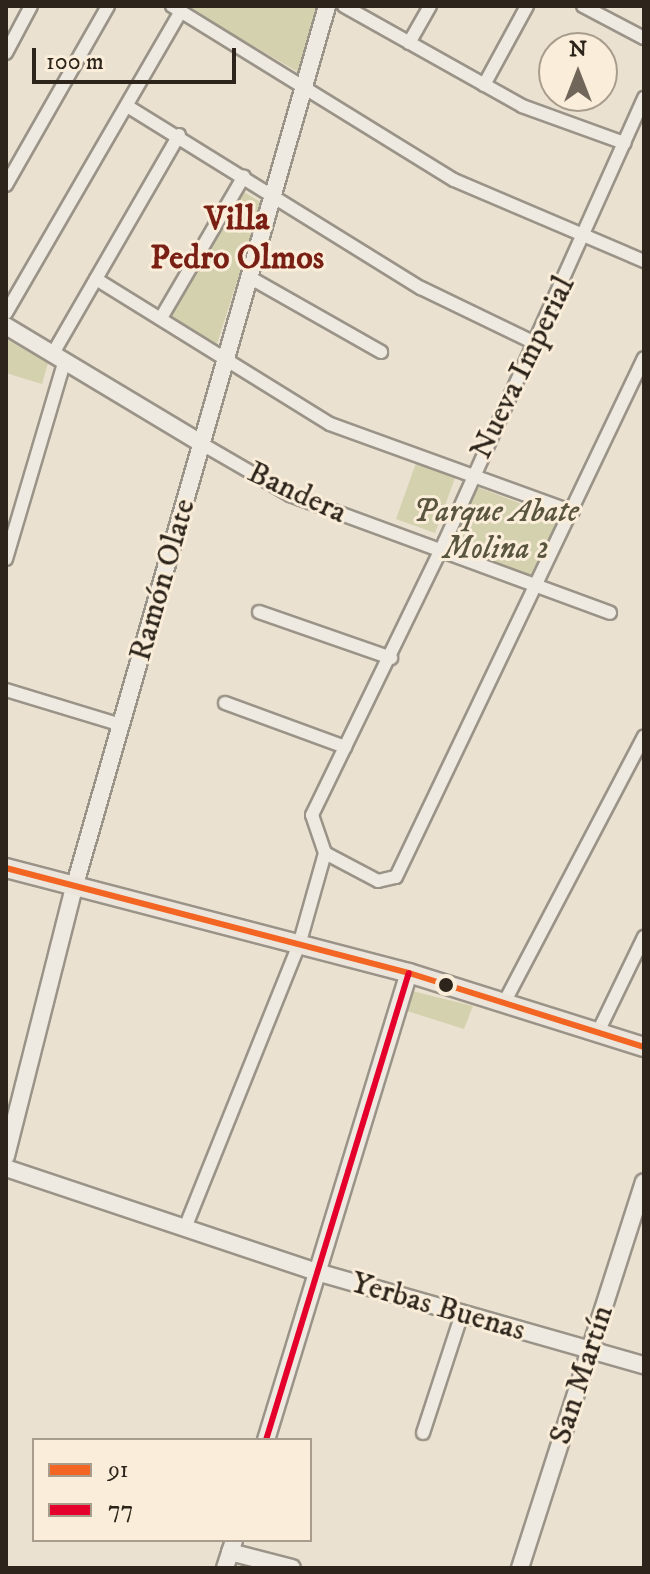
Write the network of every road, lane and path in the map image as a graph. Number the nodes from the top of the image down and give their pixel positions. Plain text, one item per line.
1 (31, 6) edge
2 (108, 6) edge
3 (327, 6) edge
4 (344, 6) edge
5 (430, 6) edge
6 (527, 6) edge
7 (583, 6) edge
8 (176, 8) edge
9 (644, 38) edge
10 (409, 43) junction
11 (6, 53) edge
12 (484, 85) junction
13 (304, 86) junction
14 (644, 98) edge
15 (127, 106) junction
16 (179, 135) junction
17 (624, 143) junction
18 (244, 176) junction
19 (6, 185) edge
20 (272, 196) junction
21 (586, 237) junction
22 (644, 261) edge
23 (249, 277) junction
24 (96, 279) junction
25 (6, 313) edge
26 (161, 318) junction
27 (6, 326) edge
28 (535, 343) junction
29 (381, 352) dead end
30 (226, 357) junction
31 (644, 358) edge
32 (58, 359) junction
33 (202, 444) junction
34 (471, 475) junction
35 (573, 512) junction
36 (439, 554) junction
37 (6, 559) edge
38 (538, 586) junction
39 (259, 612) dead end
40 (610, 613) dead end
41 (391, 658) junction
42 (6, 690) edge
43 (225, 703) dead end
44 (121, 725) junction
45 (644, 736) edge
46 (345, 747) junction
47 (325, 853) junction
48 (6, 868) edge
49 (74, 888) junction
50 (644, 937) edge
51 (299, 945) junction
52 (409, 973) junction
53 (504, 1003) junction
54 (598, 1032) junction
55 (644, 1047) edge
56 (6, 1156) edge
57 (6, 1168) edge
58 (644, 1182) edge
59 (185, 1228) junction
60 (320, 1273) junction
61 (462, 1314) junction
62 (590, 1351) junction
63 (644, 1365) edge
64 (423, 1433) dead end
65 (267, 1438) edge
66 (230, 1553) edge
67 (292, 1568) edge
68 (520, 1568) edge

1 - 11 street
2 - 19 street
3 - 13 street, Ramón Olate
4 - 10 street
5 - 10 street
6 - 12 street
7 - 9 street
8 - 13 street
8 - 15 street
10 - 12 street
12 - 17 street
13 - 20 street, Ramón Olate
13 - 21 street
14 - 17 street, Nueva Imperial
15 - 16 street
15 - 25 street
16 - 18 street
16 - 24 street
17 - 21 street, Nueva Imperial
18 - 20 street
18 - 26 street
20 - 23 street, Ramón Olate
20 - 28 street
21 - 22 street
21 - 28 street, Nueva Imperial
23 - 29 street
23 - 30 street, Ramón Olate
24 - 26 street
24 - 32 street
26 - 30 street
27 - 32 street, Bandera
28 - 34 street, Nueva Imperial
30 - 33 street, Ramón Olate
30 - 34 street
31 - 35 street
32 - 33 street, Bandera
32 - 37 street
33 - 36 street, Bandera
33 - 44 street, Ramón Olate
34 - 35 street
34 - 36 street, Nueva Imperial
35 - 38 street
36 - 38 street, Bandera
36 - 41 street, Nueva Imperial
38 - 40 street, Bandera
38 - 47 street
39 - 41 street
41 - 46 street, Nueva Imperial
42 - 44 street
43 - 46 street
44 - 49 street, Ramón Olate
45 - 53 street
46 - 47 street, Nueva Imperial
47 - 51 street
48 - 49 main road
49 - 51 main road
49 - 56 street, Ramón Olate
50 - 54 street
51 - 52 main road
51 - 59 street
52 - 53 main road
52 - 60 street
53 - 54 main road
54 - 55 main road
57 - 59 street, Yerbas Buenas
58 - 62 street, San Martín
59 - 60 street, Yerbas Buenas
60 - 61 street, Yerbas Buenas
60 - 65 street
61 - 62 street, Yerbas Buenas
61 - 64 street
62 - 63 street, Yerbas Buenas
62 - 68 street, San Martín
66 - 67 street

